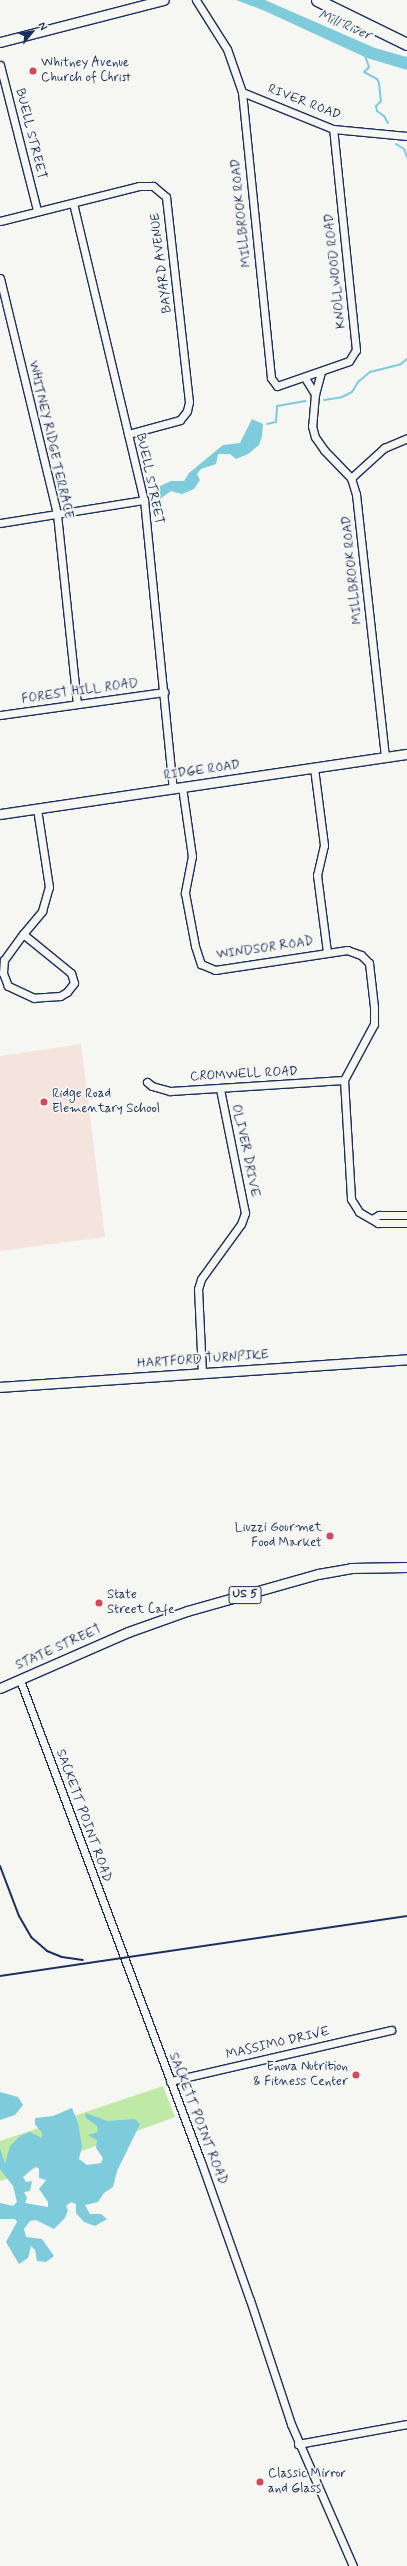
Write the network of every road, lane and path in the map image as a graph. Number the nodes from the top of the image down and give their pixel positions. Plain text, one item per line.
1 (164, 0) edge
2 (196, 0) edge
3 (317, 0) edge
4 (332, 0) edge
5 (407, 36) edge
6 (0, 42) edge
7 (407, 44) edge
8 (0, 64) edge
9 (242, 92) junction
10 (333, 129) junction
11 (407, 136) edge
12 (73, 203) junction
13 (37, 210) junction
14 (0, 221) edge
15 (0, 278) edge
16 (321, 372) junction
17 (305, 378) junction
18 (315, 394) junction
19 (128, 434) junction
20 (407, 438) edge
21 (351, 478) junction
22 (144, 500) junction
23 (57, 514) junction
24 (0, 523) edge
25 (164, 692) junction
26 (77, 704) junction
27 (0, 716) edge
28 (407, 754) edge
29 (385, 757) junction
30 (314, 768) junction
31 (178, 788) junction
32 (37, 808) junction
33 (0, 814) edge
34 (22, 934) junction
35 (327, 952) junction
36 (344, 1080) junction
37 (147, 1082) dead end
38 (220, 1089) junction
39 (407, 1215) edge
40 (372, 1219) junction
41 (407, 1223) edge
42 (407, 1359) edge
43 (202, 1373) junction
44 (0, 1387) edge
45 (407, 1567) edge
46 (20, 1680) junction
47 (0, 1688) edge
48 (391, 2030) dead end
49 (170, 2082) junction
50 (407, 2424) edge
51 (298, 2444) junction
52 (352, 2566) edge

1 - 6 main road
2 - 9 street, MILLBROOK ROAD
3 - 7 highway
4 - 5 highway
8 - 13 street, BUELL STREET
9 - 10 street, RIVER ROAD
9 - 17 street, MILLBROOK ROAD
10 - 11 street, RIVER ROAD
10 - 16 street, KNOLLWOOD ROAD
12 - 13 street, BAYARD AVENUE
12 - 19 street, BUELL STREET
12 - 19 street, BAYARD AVENUE
13 - 14 street, BAYARD AVENUE
15 - 23 street, WHITNEY RIDGE TERRACE
16 - 17 street, KNOLLWOOD ROAD
16 - 18 street, MILLBROOK ROAD
17 - 18 street
18 - 21 street, MILLBROOK ROAD
19 - 22 street, BUELL STREET
20 - 21 street
21 - 29 street, MILLBROOK ROAD
22 - 23 street
22 - 25 street, BUELL STREET
23 - 24 street
23 - 26 street, WHITNEY RIDGE TERRACE
25 - 26 street, FOREST HILL ROAD
25 - 31 street, BUELL STREET
26 - 27 street, FOREST HILL ROAD
28 - 29 main road, RIDGE ROAD
29 - 30 main road, RIDGE ROAD
30 - 31 main road, RIDGE ROAD
30 - 35 street, WINDSOR ROAD
31 - 32 main road, RIDGE ROAD
31 - 35 street, WINDSOR ROAD
32 - 33 main road, RIDGE ROAD
32 - 34 street
34 - 34 street
35 - 36 street
36 - 38 street, CROMWELL ROAD
36 - 40 street
37 - 38 street, CROMWELL ROAD
38 - 43 street, OLIVER DRIVE
39 - 40 street
40 - 41 street
42 - 43 main road, HARTFORD TURNPIKE
43 - 44 main road, HARTFORD TURNPIKE
45 - 46 main road, STATE STREET / US 5
46 - 47 main road, STATE STREET / US 5
46 - 49 street, SACKETT POINT ROAD
48 - 49 street, MASSIMO DRIVE
49 - 51 street, SACKETT POINT ROAD
50 - 51 street
51 - 52 street, SACKETT POINT ROAD

